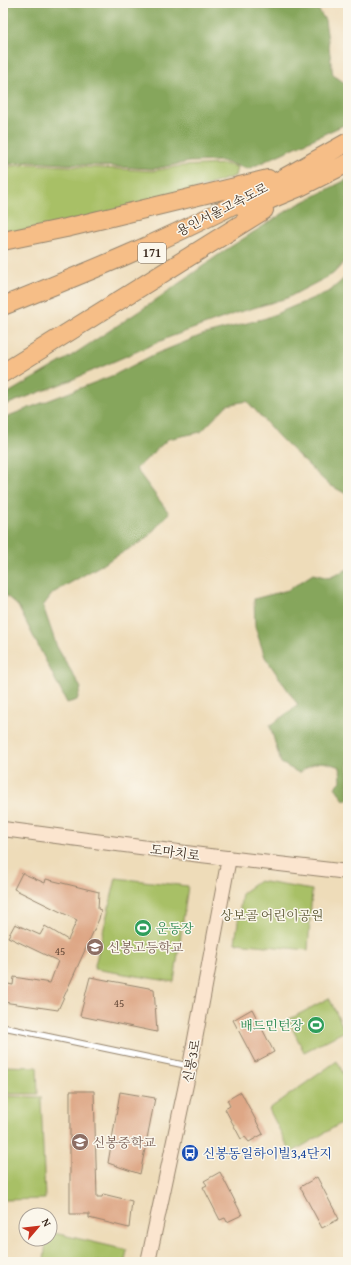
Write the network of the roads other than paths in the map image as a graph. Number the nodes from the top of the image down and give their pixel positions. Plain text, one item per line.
1 (348, 142) edge
2 (348, 163) edge
3 (297, 180) junction
4 (3, 241) edge
5 (3, 306) edge
6 (3, 317) edge
7 (3, 373) edge
8 (3, 829) edge
9 (229, 858) junction
10 (348, 872) edge
11 (3, 1027) edge
12 (190, 1066) junction
13 (148, 1262) edge

1 - 3 highway, 용인서울고속도로 / 171
2 - 3 highway, 용인서울고속도로 / 171
3 - 4 highway
3 - 5 highway, 용인서울고속도로 / 171
3 - 6 highway, 용인서울고속도로 / 171
3 - 7 highway
8 - 9 street, 도마치로
9 - 10 street, 도마치로
9 - 12 street, 신봉3로
11 - 12 lane
12 - 13 street, 신봉3로

